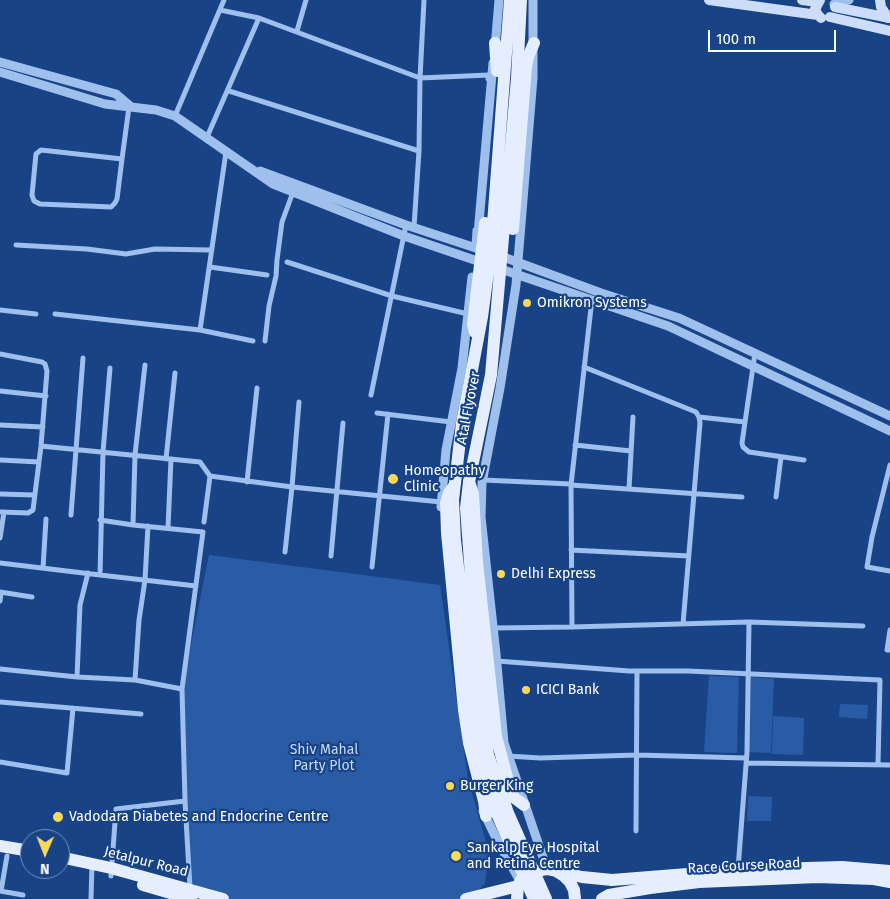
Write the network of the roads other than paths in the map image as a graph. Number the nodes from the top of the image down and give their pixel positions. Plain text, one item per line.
1 (224, 0) edge
2 (306, 0) edge
3 (424, 0) edge
4 (499, 0) edge
5 (510, 0) edge
6 (521, 0) edge
7 (533, 0) edge
8 (709, 0) edge
9 (802, 0) edge
10 (880, 0) edge
11 (819, 1) edge
12 (840, 2) edge
13 (220, 10) junction
14 (818, 15) junction
15 (830, 17) junction
16 (259, 18) junction
17 (889, 18) edge
18 (297, 31) junction
19 (890, 31) edge
20 (495, 43) junction
21 (534, 43) junction
22 (0, 62) edge
23 (0, 72) edge
24 (420, 78) junction
25 (229, 90) junction
26 (130, 106) junction
27 (175, 116) junction
28 (207, 137) junction
29 (419, 151) junction
30 (226, 152) junction
31 (122, 160) junction
32 (251, 168) junction
33 (293, 192) junction
34 (410, 226) junction
35 (404, 236) junction
36 (16, 245) dead end
37 (475, 247) junction
38 (211, 250) junction
39 (474, 260) junction
40 (287, 262) dead end
41 (518, 262) junction
42 (210, 268) junction
43 (517, 274) junction
44 (268, 275) dead end
45 (593, 295) junction
46 (392, 296) junction
47 (0, 310) edge
48 (36, 314) dead end
49 (55, 314) dead end
50 (468, 314) junction
51 (200, 330) junction
52 (495, 338) junction
53 (253, 341) dead end
54 (265, 341) dead end
55 (478, 341) junction
56 (755, 353) junction
57 (0, 354) edge
58 (83, 358) dead end
59 (146, 366) dead end
60 (584, 367) junction
61 (753, 367) junction
62 (110, 368) dead end
63 (175, 374) dead end
64 (257, 388) dead end
65 (0, 392) edge
66 (371, 395) dead end
67 (46, 396) junction
68 (298, 402) dead end
69 (377, 413) dead end
70 (388, 414) junction
71 (890, 416) edge
72 (634, 417) dead end
73 (700, 417) junction
74 (451, 422) junction
75 (745, 422) junction
76 (343, 423) dead end
77 (0, 424) edge
78 (42, 427) junction
79 (890, 431) edge
80 (575, 445) junction
81 (41, 446) junction
82 (75, 449) junction
83 (631, 451) junction
84 (103, 452) junction
85 (135, 455) junction
86 (781, 457) junction
87 (168, 459) junction
88 (0, 460) edge
89 (804, 460) dead end
90 (39, 462) junction
91 (890, 465) edge
92 (210, 476) junction
93 (483, 480) junction
94 (247, 482) junction
95 (469, 482) junction
96 (455, 484) junction
97 (571, 484) junction
98 (292, 487) junction
99 (629, 489) junction
100 (337, 491) junction
101 (0, 494) edge
102 (695, 494) junction
103 (381, 495) junction
104 (34, 496) junction
105 (776, 497) dead end
106 (742, 498) dead end
107 (441, 502) junction
108 (2, 512) edge
109 (70, 515) dead end
110 (46, 519) dead end
111 (100, 520) junction
112 (204, 522) dead end
113 (134, 524) junction
114 (148, 526) junction
115 (168, 528) junction
116 (0, 538) edge
117 (570, 550) junction
118 (285, 552) dead end
119 (331, 556) dead end
120 (689, 556) junction
121 (0, 563) edge
122 (372, 567) dead end
123 (43, 568) junction
124 (890, 571) edge
125 (88, 573) junction
126 (100, 575) junction
127 (145, 580) junction
128 (196, 586) junction
129 (0, 593) edge
130 (32, 597) dead end
131 (0, 601) edge
132 (749, 622) junction
133 (683, 624) junction
134 (863, 626) dead end
135 (493, 628) junction
136 (572, 628) junction
137 (890, 630) edge
138 (890, 650) edge
139 (497, 661) junction
140 (0, 669) edge
141 (637, 671) junction
142 (748, 675) junction
143 (78, 677) junction
144 (135, 680) junction
145 (182, 689) junction
146 (0, 702) edge
147 (72, 708) junction
148 (141, 714) dead end
149 (637, 755) junction
150 (508, 756) junction
151 (746, 761) junction
152 (0, 762) edge
153 (878, 764) junction
154 (890, 765) edge
155 (185, 801) junction
156 (524, 805) junction
157 (486, 816) junction
158 (636, 831) dead end
159 (20, 851) edge
160 (2, 852) edge
161 (20, 856) edge
162 (70, 860) edge
163 (70, 865) edge
164 (92, 867) junction
165 (552, 870) junction
166 (890, 871) edge
167 (111, 872) junction
168 (738, 875) junction
169 (890, 882) edge
170 (519, 883) junction
171 (1, 891) edge
172 (23, 895) dead end
173 (190, 895) edge
174 (627, 895) edge
175 (91, 899) edge
176 (223, 899) edge
177 (466, 899) edge
178 (517, 899) edge
179 (534, 899) edge
180 (546, 899) edge
181 (576, 899) edge
182 (602, 899) edge

1 - 13 street
2 - 18 street
3 - 24 street
4 - 20 street
5 - 55 main road, Atal Flyover, bridge
6 - 52 main road, Atal Flyover, bridge
7 - 21 street
8 - 14 main road
9 - 11 main road
10 - 17 main road
11 - 14 main road
12 - 15 main road
12 - 17 main road
13 - 16 street
13 - 27 street
14 - 15 main road
15 - 19 main road
16 - 18 street
16 - 25 street
18 - 24 street
20 - 37 street
20 - 55 main road, bridge
21 - 41 street
21 - 52 main road, bridge
22 - 26 street
23 - 26 street
24 - 29 street
24 - 37 street
25 - 28 street
25 - 29 street
26 - 27 street
26 - 31 street
27 - 28 street
28 - 30 street
29 - 34 street
30 - 32 street
30 - 38 street
31 - 31 street
32 - 33 street
32 - 34 street
33 - 35 street
33 - 54 street
34 - 35 street
34 - 37 street
35 - 39 street
35 - 46 street
36 - 38 street
37 - 39 street
37 - 41 street
38 - 42 street
39 - 43 street
39 - 50 street
40 - 46 street
41 - 43 street
41 - 45 street
42 - 44 street
42 - 51 street
43 - 45 street
43 - 93 street
45 - 56 street
45 - 60 street
45 - 61 street
46 - 50 street
46 - 66 street
47 - 48 street
49 - 51 street
50 - 74 street
51 - 53 street
52 - 95 main road, Atal Flyover, bridge
55 - 96 main road, Atal Flyover, bridge
56 - 61 street
56 - 71 street
57 - 67 street
58 - 82 street
59 - 85 street
60 - 73 street
60 - 80 street
61 - 75 street
61 - 79 street
62 - 84 street
63 - 87 street
64 - 94 street
65 - 67 street
67 - 78 street
68 - 98 street
69 - 70 street
70 - 74 street
70 - 103 street
72 - 83 street
73 - 75 street
73 - 102 street
74 - 107 street
75 - 86 street
76 - 100 street
77 - 78 street
78 - 81 street
80 - 83 street
80 - 97 street
81 - 82 street
81 - 90 street
82 - 84 street
82 - 109 street
83 - 99 street
84 - 85 street
84 - 111 street
85 - 87 street
85 - 113 street
86 - 89 street
86 - 105 street
87 - 92 street
87 - 115 street
88 - 90 street
90 - 104 street
91 - 124 street
92 - 94 street
92 - 112 street
93 - 97 street
93 - 135 street
94 - 98 street
95 - 156 main road
95 - 180 main road, Atal Flyover, bridge
96 - 157 main road
96 - 179 main road, Atal Flyover, bridge
97 - 99 street
97 - 117 street
98 - 100 street
98 - 118 street
99 - 102 street
100 - 103 street
100 - 119 street
101 - 104 street
102 - 106 street
102 - 120 street
103 - 107 street
103 - 122 street
104 - 108 street
107 - 157 street
108 - 116 street
110 - 123 street
111 - 113 street
111 - 126 street
113 - 114 street
114 - 115 street
114 - 127 street
115 - 128 street
117 - 120 street
117 - 136 street
120 - 133 street
121 - 123 street
123 - 125 street
125 - 126 street
125 - 143 street
126 - 127 street
127 - 128 street
127 - 144 street
128 - 145 street
129 - 130 street
129 - 131 street
132 - 133 street
132 - 134 street
132 - 142 street
133 - 136 street
135 - 136 street
135 - 139 street
137 - 138 street
139 - 141 street
139 - 150 street
140 - 143 street
141 - 142 street
141 - 149 street
142 - 151 street
142 - 153 street
143 - 144 street
144 - 145 street
145 - 155 street
146 - 147 street
147 - 148 street
147 - 152 street
149 - 150 street
149 - 151 street
149 - 158 street
150 - 156 street
151 - 153 street
151 - 168 street
153 - 154 street
155 - 167 street
155 - 173 street
156 - 165 street
157 - 170 street
159 - 160 main road
160 - 161 main road
160 - 171 street
162 - 164 main road, Jetalpur Road
163 - 164 main road, Jetalpur Road
164 - 167 main road, Jetalpur Road
164 - 175 street
165 - 168 main road, Race Course Road
165 - 170 main road
165 - 181 main road
166 - 168 main road, Race Course Road
167 - 173 main road, Jetalpur Road
168 - 169 main road, Race Course Road
168 - 174 main road, Race Course Road
170 - 177 main road
170 - 178 main road
171 - 172 street
173 - 176 main road, Jetalpur Road
174 - 182 main road, Race Course Road

